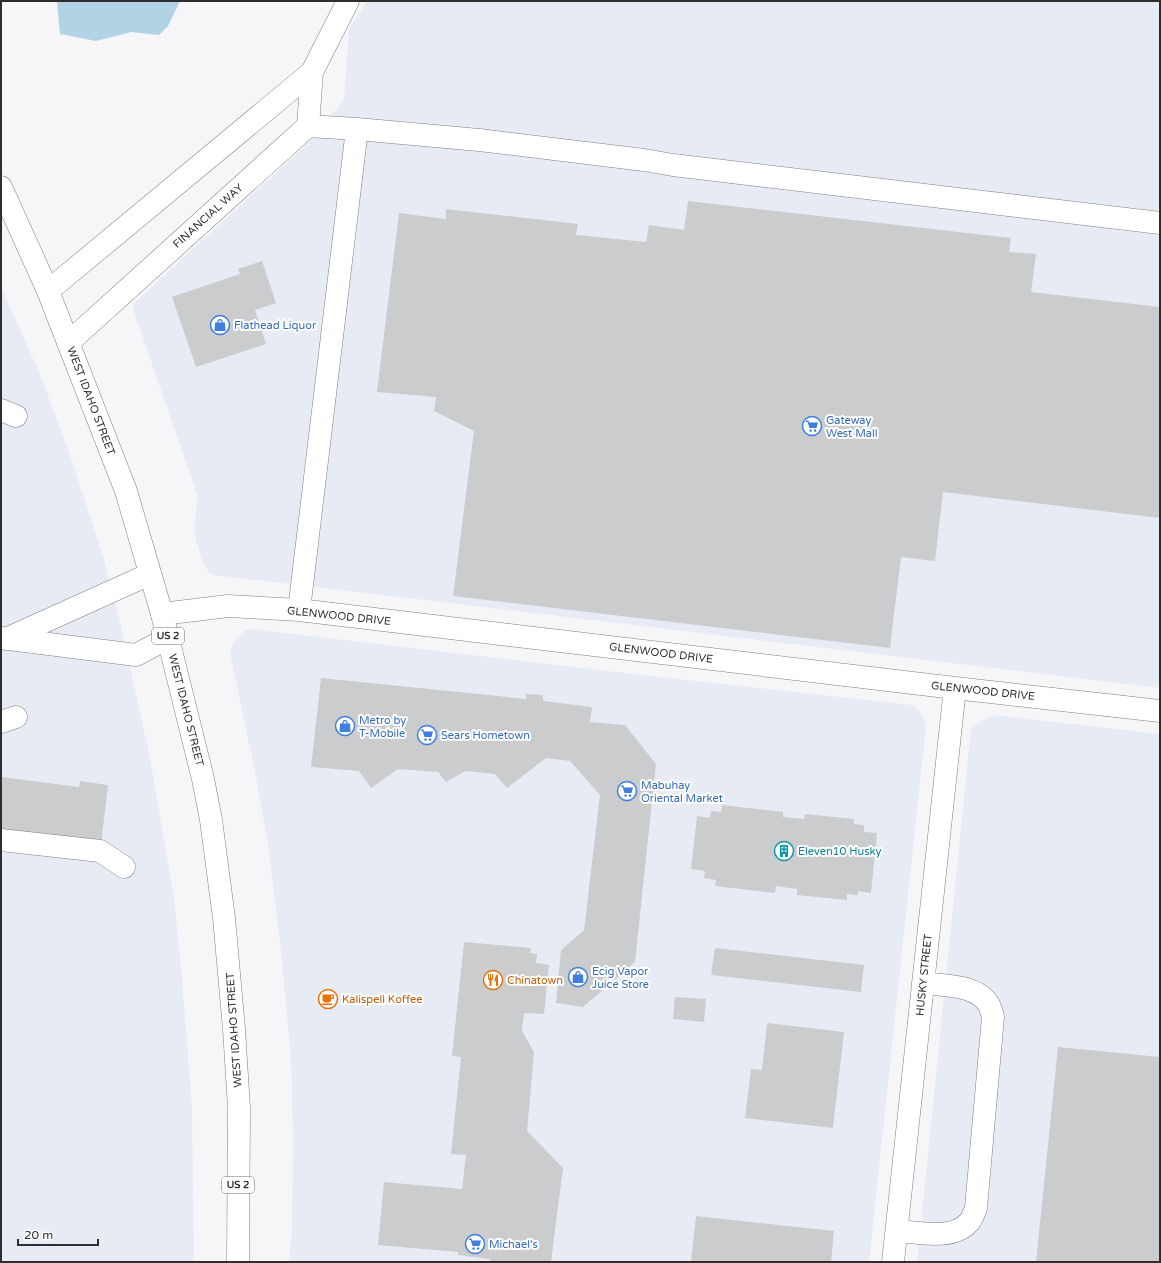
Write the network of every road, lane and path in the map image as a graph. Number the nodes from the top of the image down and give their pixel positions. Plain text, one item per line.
1 (348, 1) edge
2 (312, 72) junction
3 (308, 126) junction
4 (357, 129) junction
5 (1, 187) edge
6 (1160, 223) edge
7 (48, 290) junction
8 (68, 343) junction
9 (150, 574) junction
10 (299, 610) junction
11 (162, 614) junction
12 (168, 638) junction
13 (4, 639) edge
14 (955, 688) junction
15 (1160, 711) edge
16 (1, 840) edge
17 (124, 867) dead end
18 (923, 983) junction
19 (896, 1231) junction
20 (238, 1262) edge
21 (893, 1262) edge

1 - 2 main road
2 - 3 main road
2 - 7 main road
3 - 4 main road
3 - 8 main road, FINANCIAL WAY
4 - 6 main road
4 - 10 main road
5 - 7 main road, WEST IDAHO STREET / US 2
7 - 8 main road, WEST IDAHO STREET / US 2
8 - 9 main road, WEST IDAHO STREET / US 2
9 - 11 main road, WEST IDAHO STREET / US 2
9 - 13 main road
10 - 11 main road, GLENWOOD DRIVE
10 - 14 main road, GLENWOOD DRIVE
11 - 12 main road, WEST IDAHO STREET / US 2
12 - 13 main road
12 - 20 main road, WEST IDAHO STREET / US 2
14 - 15 main road, GLENWOOD DRIVE
14 - 18 main road, HUSKY STREET
16 - 17 main road
18 - 19 main road, HUSKY STREET
18 - 19 main road
19 - 21 main road, HUSKY STREET

